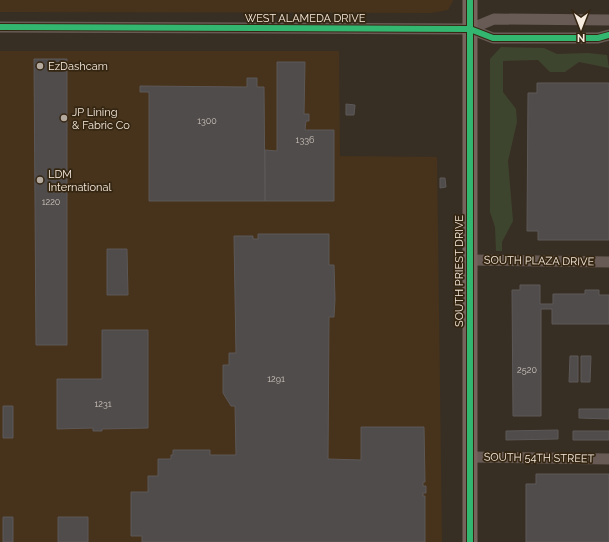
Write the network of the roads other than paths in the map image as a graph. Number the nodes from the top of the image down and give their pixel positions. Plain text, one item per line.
1 (470, 0) edge
2 (609, 20) edge
3 (0, 27) edge
4 (470, 29) junction
5 (609, 35) edge
6 (469, 260) junction
7 (609, 262) edge
8 (470, 457) junction
9 (609, 458) edge
10 (470, 542) edge

1 - 4 main road, SOUTH PRIEST DRIVE
2 - 4 street, WEST ALAMEDA DRIVE
3 - 4 street, WEST ALAMEDA DRIVE
4 - 5 street, WEST ALAMEDA DRIVE
4 - 6 main road, SOUTH PRIEST DRIVE
6 - 7 street, SOUTH PLAZA DRIVE
6 - 8 main road, SOUTH PRIEST DRIVE
8 - 9 street, SOUTH 54TH STREET
8 - 10 main road, SOUTH PRIEST DRIVE

